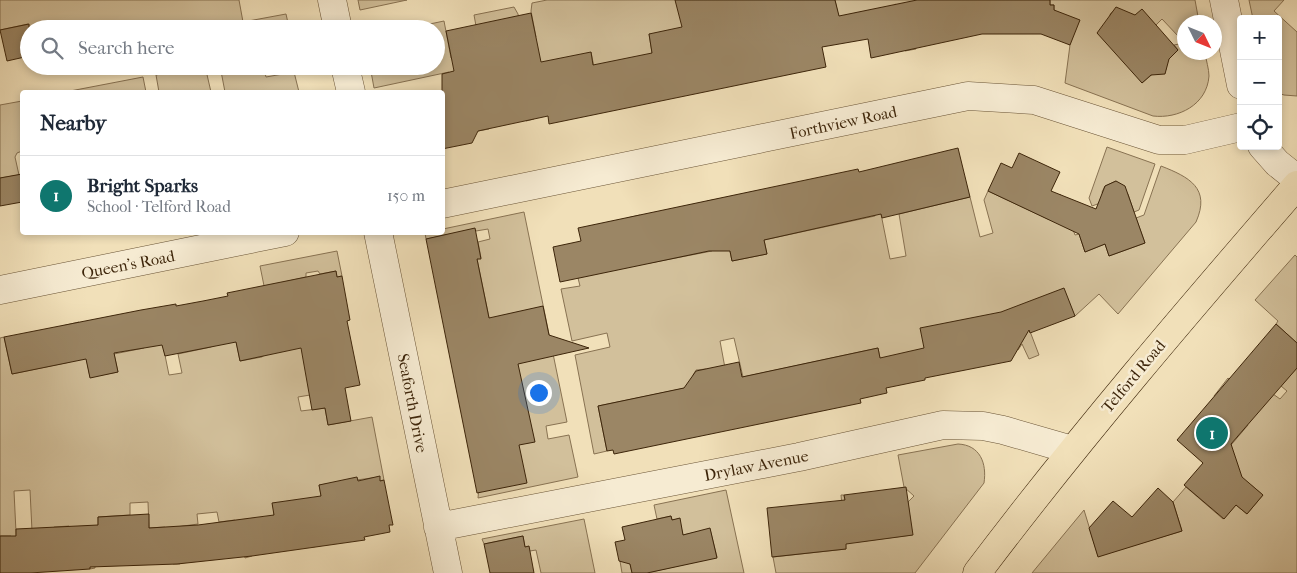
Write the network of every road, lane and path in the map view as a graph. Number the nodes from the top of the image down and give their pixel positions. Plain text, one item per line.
1 (332, 0) edge
2 (1224, 0) edge
3 (336, 20) edge
4 (1237, 65) edge
5 (347, 75) edge
6 (350, 90) edge
7 (1237, 128) edge
8 (1266, 150) edge
9 (1297, 179) edge
10 (1297, 185) edge
11 (445, 203) edge
12 (270, 235) edge
13 (379, 235) edge
14 (0, 290) edge
15 (1072, 450) junction
16 (438, 527) junction
17 (448, 573) edge
18 (977, 573) edge

1 - 3 street
2 - 4 street
5 - 6 street
7 - 11 street, Forthview Road
8 - 9 street
10 - 15 main road, Telford Road
12 - 14 street, Queen's Road
13 - 16 street, Seaforth Drive
15 - 16 street, Drylaw Avenue
15 - 18 main road, Telford Road
16 - 17 street, Seaforth Drive

